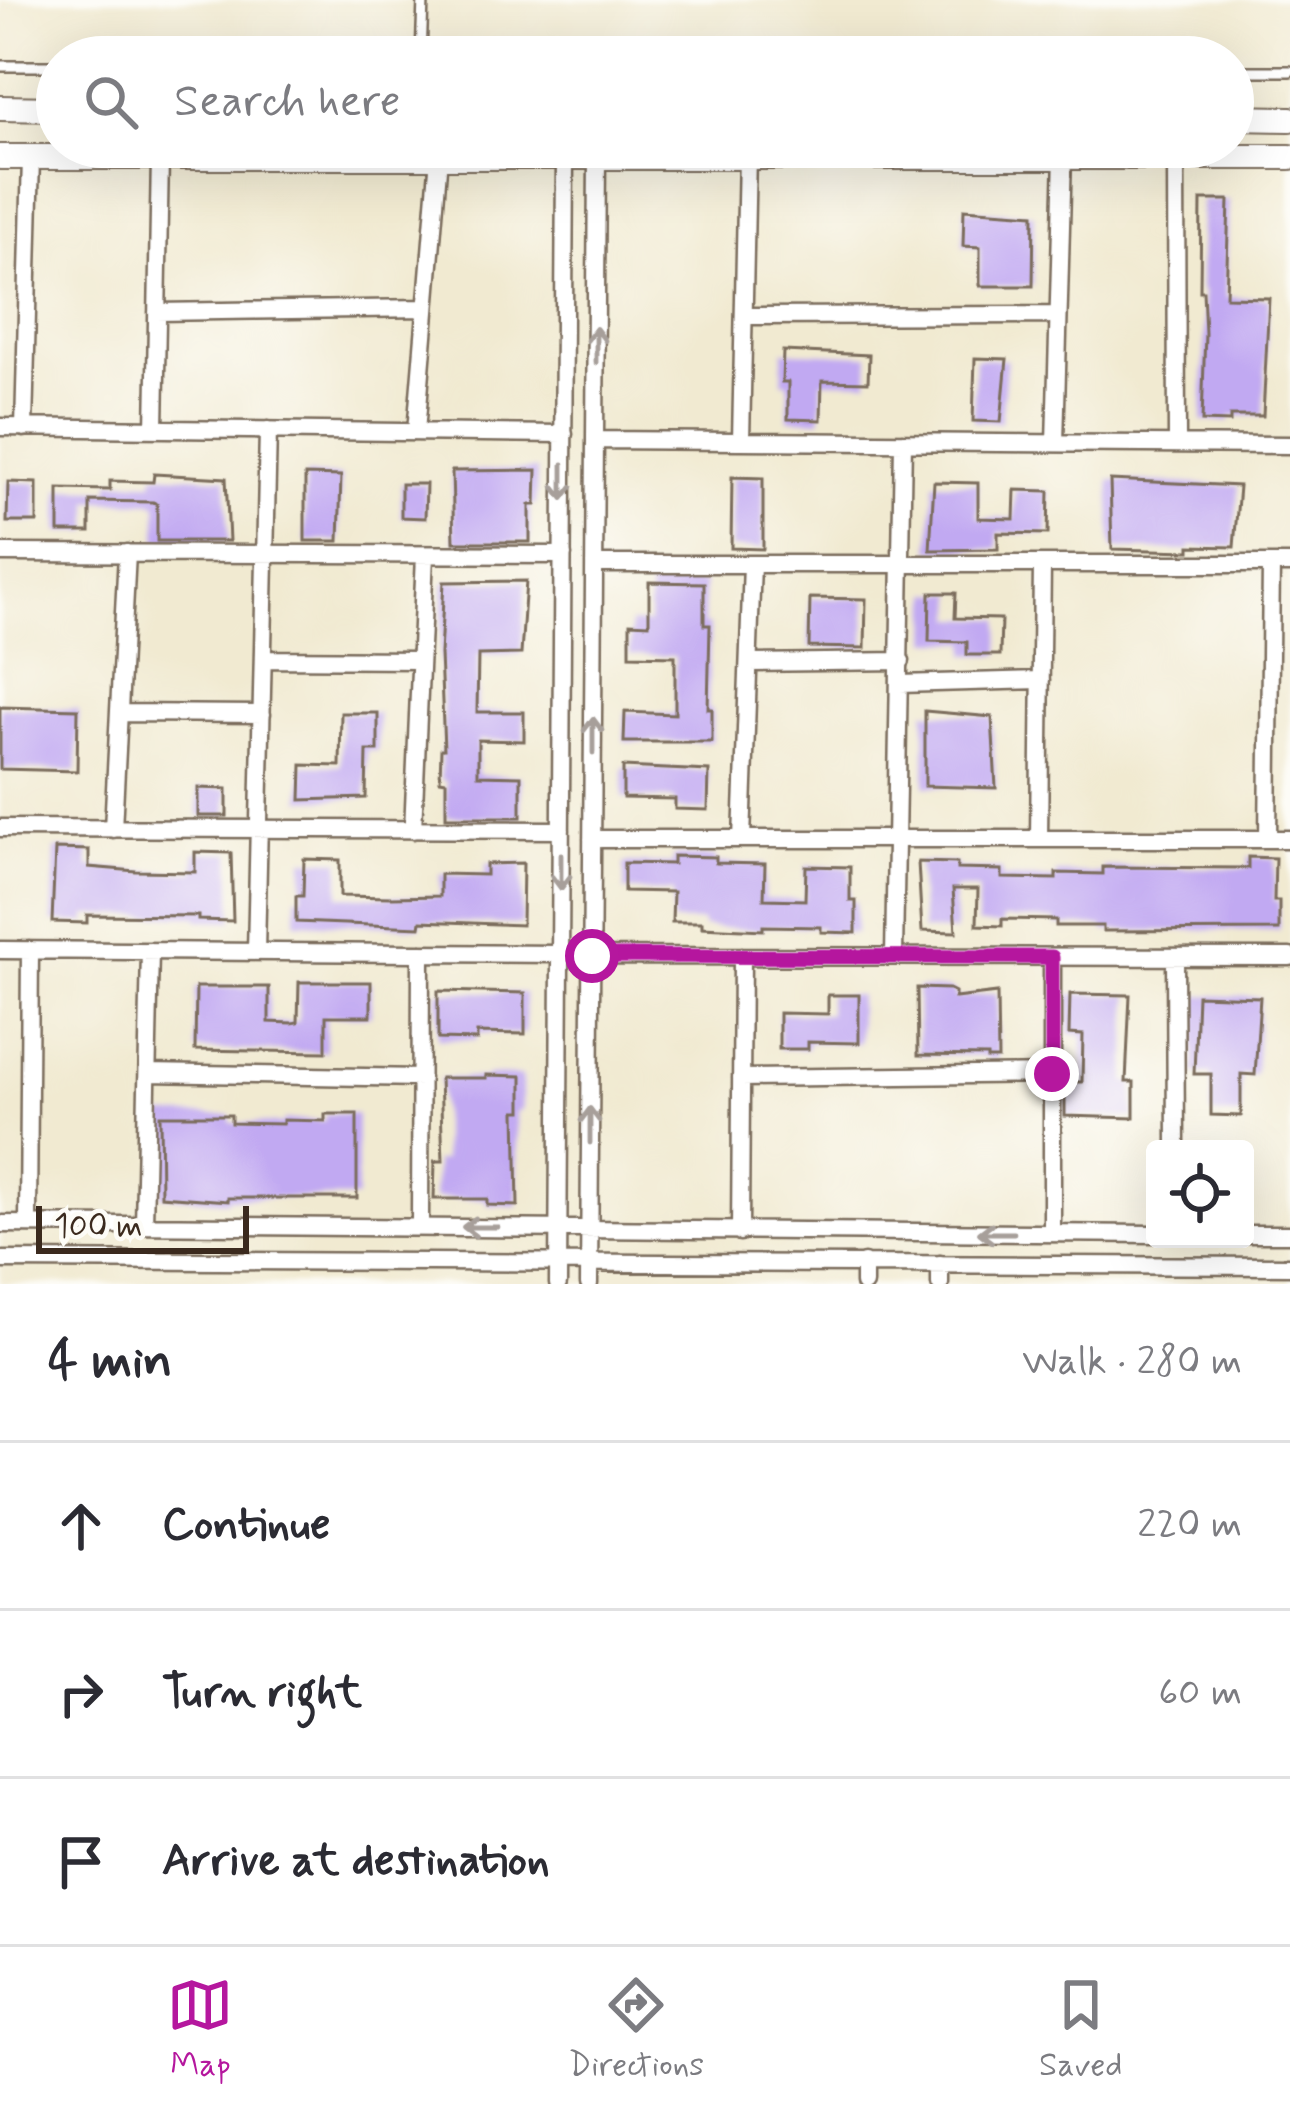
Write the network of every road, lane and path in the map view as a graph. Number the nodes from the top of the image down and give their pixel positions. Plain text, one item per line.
1 (423, 0) edge
2 (422, 36) edge
3 (0, 66) edge
4 (36, 66) edge
5 (1254, 70) edge
6 (1290, 71) edge
7 (0, 108) edge
8 (36, 109) edge
9 (1254, 118) edge
10 (1290, 119) edge
11 (0, 157) edge
12 (31, 157) junction
13 (36, 157) edge
14 (1254, 157) edge
15 (1290, 157) edge
16 (160, 168) edge
17 (438, 168) edge
18 (566, 168) edge
19 (597, 168) edge
20 (747, 168) edge
21 (1063, 168) edge
22 (1176, 168) edge
23 (426, 308) junction
24 (157, 312) junction
25 (1058, 315) junction
26 (744, 316) junction
27 (0, 427) edge
28 (24, 428) junction
29 (155, 429) junction
30 (268, 430) junction
31 (416, 432) junction
32 (564, 434) junction
33 (595, 440) junction
34 (741, 441) junction
35 (903, 442) junction
36 (1055, 443) junction
37 (1177, 444) junction
38 (1290, 445) edge
39 (0, 553) edge
40 (127, 554) junction
41 (266, 554) junction
42 (424, 554) junction
43 (563, 555) junction
44 (594, 564) junction
45 (752, 564) junction
46 (904, 564) junction
47 (1042, 564) junction
48 (1281, 564) edge
49 (263, 659) junction
50 (420, 660) junction
51 (901, 661) junction
52 (749, 663) junction
53 (1041, 680) junction
54 (900, 683) junction
55 (118, 713) junction
56 (262, 714) junction
57 (1270, 718) junction
58 (1290, 719) edge
59 (0, 829) edge
60 (113, 829) junction
61 (260, 829) junction
62 (413, 830) junction
63 (561, 830) junction
64 (592, 839) junction
65 (742, 839) junction
66 (896, 839) junction
67 (1039, 839) junction
68 (1268, 839) junction
69 (1290, 839) edge
70 (0, 950) edge
71 (30, 950) junction
72 (150, 951) junction
73 (256, 952) junction
74 (422, 953) junction
75 (560, 954) junction
76 (592, 956) junction
77 (742, 956) junction
78 (894, 956) junction
79 (1052, 957) junction
80 (1175, 957) junction
81 (1290, 957) edge
82 (148, 1073) junction
83 (1052, 1074) junction
84 (421, 1078) junction
85 (741, 1078) junction
86 (1176, 1140) edge
87 (0, 1224) edge
88 (28, 1224) junction
89 (144, 1225) junction
90 (420, 1227) junction
91 (559, 1228) junction
92 (590, 1231) junction
93 (740, 1232) junction
94 (1052, 1233) junction
95 (1146, 1234) edge
96 (1254, 1234) edge
97 (1290, 1234) edge
98 (0, 1260) edge
99 (559, 1262) junction
100 (589, 1262) junction
101 (864, 1263) junction
102 (940, 1264) junction
103 (1290, 1266) edge
104 (1060, 1274) edge
105 (558, 1284) edge
106 (589, 1284) edge
107 (864, 1284) edge
108 (940, 1284) edge

1 - 2 lane
3 - 4 lane
5 - 6 lane
7 - 8 main road
9 - 10 main road
11 - 12 main road
12 - 13 main road
12 - 28 street
14 - 15 main road
16 - 24 street
17 - 23 street
18 - 32 street
33 -> 19 street
20 - 26 street
21 - 25 street
22 - 37 street
23 - 24 street
23 - 31 street
24 - 29 street
25 - 26 street
25 - 36 street
26 - 34 street
27 - 28 street
28 - 29 street
29 - 30 street
30 - 31 street
30 - 41 street
31 - 32 street
32 -> 43 street
33 - 34 street
33 - 44 street
34 - 35 street
35 - 36 street
35 - 46 street
36 - 37 street
37 - 38 street
39 - 40 street
40 - 41 street
40 - 55 street
41 - 42 street
41 - 49 street
42 - 43 street
42 - 50 street
43 - 63 street
44 - 45 street
64 -> 44 street
45 - 46 street
45 - 52 street
46 - 47 street
46 - 51 street
47 - 48 street
47 - 53 street
48 - 57 street
49 - 50 street
49 - 56 street
50 - 62 street
51 - 52 street
51 - 54 street
52 - 65 street
53 - 54 street
53 - 67 street
54 - 66 street
55 - 56 street
55 - 60 street
56 - 61 street
57 - 58 street
57 - 68 street
59 - 60 street
60 - 61 street
61 - 62 street
61 - 73 street
62 - 63 street
63 -> 75 street
64 - 65 street
64 - 76 street
65 - 66 street
66 - 67 street
66 - 78 street
67 - 68 street
68 - 69 street
70 - 71 street
71 - 72 street
71 - 88 street
72 - 73 street
72 - 82 street
73 - 74 street
74 - 75 street
74 - 84 street
75 - 91 street
76 - 77 street
92 -> 76 street
77 - 78 street
77 - 85 street
78 - 79 street
79 - 80 street
79 - 83 street
80 - 81 street
80 - 86 street
82 - 84 street
82 - 89 street
83 - 85 street
83 - 94 street
84 - 90 street
85 - 93 street
87 - 88 street
88 - 89 street
89 - 90 street
91 -> 90 street
91 - 92 street
91 - 99 street
92 - 93 street
92 - 100 street
94 -> 93 street
94 - 95 street
96 - 97 street
98 - 99 street
99 - 100 street
99 - 105 street
100 - 101 street
100 - 106 street
101 - 102 street
101 - 107 street
102 - 104 street
102 - 108 street
103 - 104 street

